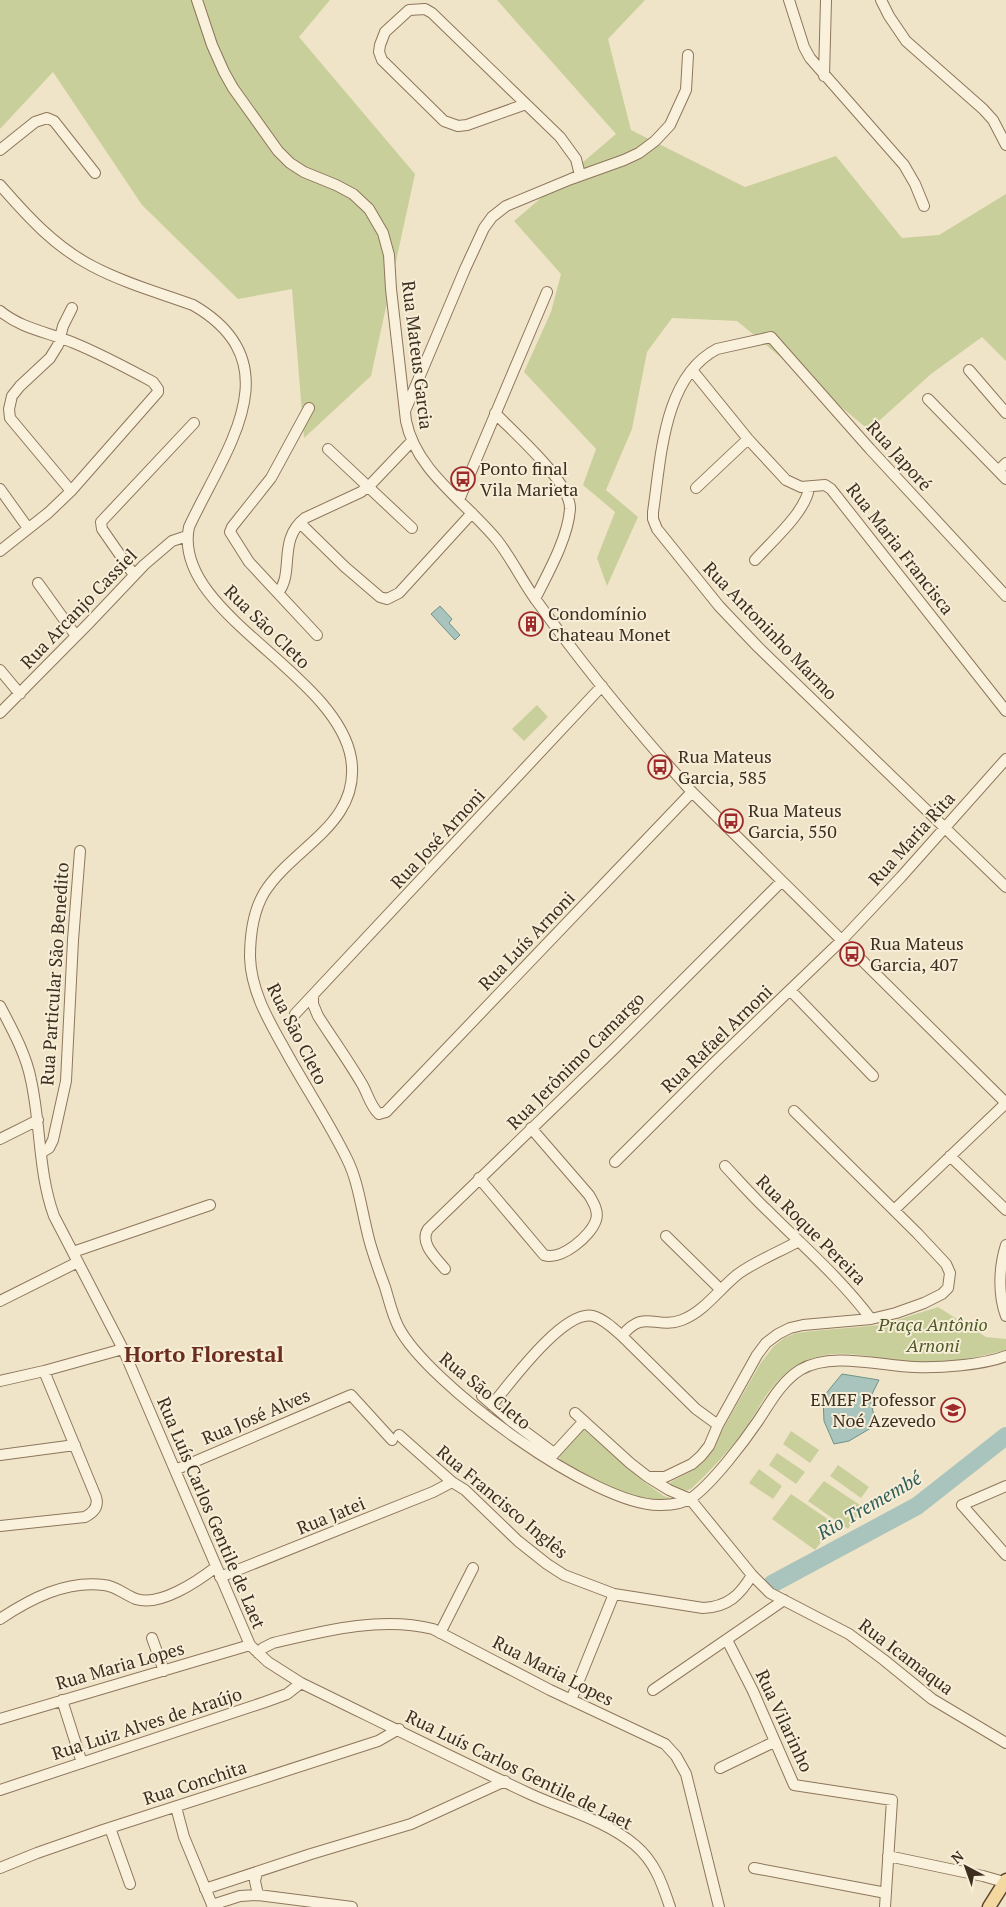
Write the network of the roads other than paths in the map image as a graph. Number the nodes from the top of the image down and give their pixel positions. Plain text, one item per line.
1 (197, 0) edge
2 (789, 0) edge
3 (826, 0) edge
4 (881, 0) edge
5 (688, 55) dead end
6 (824, 76) junction
7 (526, 104) junction
8 (1006, 145) edge
9 (0, 150) edge
10 (95, 173) dead end
11 (580, 175) junction
12 (0, 185) edge
13 (924, 206) dead end
14 (547, 292) dead end
15 (72, 308) dead end
16 (0, 311) edge
17 (771, 337) joint
18 (61, 339) junction
19 (692, 370) junction
20 (969, 370) dead end
21 (928, 400) dead end
22 (309, 408) dead end
23 (404, 412) junction
24 (495, 413) junction
25 (1006, 414) edge
26 (194, 423) dead end
27 (748, 439) junction
28 (412, 441) junction
29 (328, 449) dead end
30 (1006, 463) edge
31 (998, 471) junction
32 (1006, 479) edge
33 (368, 486) junction
34 (809, 487) junction
35 (696, 488) dead end
36 (0, 489) edge
37 (71, 491) junction
38 (459, 500) junction
39 (472, 513) junction
40 (300, 523) junction
41 (28, 528) junction
42 (412, 528) dead end
43 (187, 536) junction
44 (0, 551) edge
45 (754, 560) dead end
46 (134, 575) junction
47 (38, 583) dead end
48 (278, 593) junction
49 (1006, 596) edge
50 (535, 599) junction
51 (317, 635) dead end
52 (76, 636) junction
53 (0, 670) edge
54 (602, 686) junction
55 (20, 694) junction
56 (1006, 711) edge
57 (0, 713) edge
58 (1006, 759) edge
59 (692, 792) junction
60 (944, 828) junction
61 (80, 850) dead end
62 (782, 882) junction
63 (1006, 888) edge
64 (842, 940) junction
65 (790, 990) junction
66 (314, 995) junction
67 (0, 1006) edge
68 (296, 1014) dead end
69 (873, 1076) dead end
70 (1006, 1103) edge
71 (794, 1111) dead end
72 (38, 1120) junction
73 (531, 1128) junction
74 (0, 1139) edge
75 (41, 1153) junction
76 (950, 1156) junction
77 (615, 1162) dead end
78 (726, 1166) dead end
79 (479, 1178) junction
80 (210, 1205) dead end
81 (894, 1210) junction
82 (1006, 1210) edge
83 (666, 1236) dead end
84 (799, 1241) junction
85 (1006, 1245) edge
86 (73, 1252) junction
87 (78, 1262) junction
88 (445, 1270) dead end
89 (721, 1290) junction
90 (0, 1301) edge
91 (1006, 1316) edge
92 (871, 1319) junction
93 (622, 1336) junction
94 (122, 1349) junction
95 (1006, 1356) edge
96 (44, 1372) junction
97 (0, 1382) edge
98 (350, 1395) joint
99 (482, 1396) dead end
100 (492, 1405) junction
101 (575, 1413) dead end
102 (584, 1421) junction
103 (718, 1424) junction
104 (74, 1445) junction
105 (0, 1456) edge
106 (551, 1456) junction
107 (175, 1470) junction
108 (648, 1478) junction
109 (452, 1482) junction
110 (1006, 1486) edge
111 (690, 1499) junction
112 (0, 1526) edge
113 (1006, 1555) edge
114 (216, 1567) junction
115 (473, 1568) dead end
116 (752, 1575) junction
117 (220, 1577) junction
118 (614, 1594) junction
119 (784, 1600) junction
120 (0, 1619) edge
121 (440, 1632) junction
122 (152, 1638) dead end
123 (727, 1640) junction
124 (250, 1645) junction
125 (258, 1653) junction
126 (164, 1671) junction
127 (301, 1683) junction
128 (653, 1690) dead end
129 (62, 1700) junction
130 (571, 1700) junction
131 (0, 1719) edge
132 (398, 1729) junction
133 (774, 1742) junction
134 (1006, 1743) edge
135 (82, 1763) junction
136 (720, 1768) dead end
137 (505, 1781) junction
138 (0, 1790) edge
139 (176, 1807) junction
140 (110, 1828) junction
141 (888, 1856) junction
142 (0, 1868) edge
143 (754, 1868) dead end
144 (256, 1872) junction
145 (1005, 1881) edge
146 (130, 1884) dead end
147 (205, 1890) junction
148 (886, 1893) junction
149 (258, 1895) junction
150 (213, 1906) edge
151 (352, 1907) edge
152 (670, 1907) edge
153 (719, 1907) edge
154 (885, 1907) edge
155 (989, 1907) edge

1 - 23 street, Rua Mateus Garcia
2 - 6 street
3 - 6 street
4 - 8 street
5 - 11 street
6 - 13 street
7 - 7 street
7 - 11 street
9 - 10 street
11 - 23 street
12 - 43 street, Rua São Cleto
14 - 24 street
15 - 18 street
16 - 18 street
17 - 19 street, Rua Antoninho Marmo
17 - 49 street, Rua Japoré
18 - 37 street
18 - 37 street
19 - 27 street, Rua Maria Francisca
19 - 60 street, Rua Antoninho Marmo
20 - 25 street
21 - 31 street
22 - 48 street
23 - 28 street, Rua Mateus Garcia
24 - 38 street
24 - 50 street
26 - 46 street
27 - 34 street, Rua Maria Francisca
27 - 35 street
28 - 33 street
28 - 38 street, Rua Mateus Garcia
29 - 33 street
30 - 31 street
31 - 32 street
33 - 40 street
33 - 42 street
34 - 45 street
34 - 56 street, Rua Maria Francisca
36 - 41 street
37 - 41 street
38 - 39 street, Rua Mateus Garcia
39 - 40 street
39 - 50 street, Rua Mateus Garcia
40 - 48 street
41 - 44 street
43 - 46 street, Rua Arcanjo Cassiel
43 - 106 street, Rua São Cleto
46 - 52 street, Rua Arcanjo Cassiel
47 - 52 street
48 - 51 street
50 - 54 street, Rua Mateus Garcia
52 - 55 street, Rua Arcanjo Cassiel
53 - 55 street
54 - 59 street, Rua Mateus Garcia
54 - 66 street, Rua José Arnoni
55 - 57 street, Rua Arcanjo Cassiel
58 - 60 street, Rua Maria Rita
59 - 62 street, Rua Mateus Garcia
59 - 66 street, Rua Luís Arnoni
60 - 63 street, Rua Antoninho Marmo
60 - 64 street, Rua Maria Rita
61 - 75 street, Rua Particular São Benedito
62 - 64 street, Rua Mateus Garcia
62 - 73 street, Rua Jerônimo Camargo
64 - 65 street, Rua Rafael Arnoni
64 - 70 street, Rua Mateus Garcia
65 - 69 street
65 - 77 street, Rua Rafael Arnoni
66 - 68 street, Rua José Arnoni
67 - 72 street, Rua Luís Carlos Gentile de Laet
70 - 76 street
71 - 81 street
72 - 74 street
72 - 75 street, Rua Luís Carlos Gentile de Laet
73 - 79 street, Rua Jerônimo Camargo
73 - 79 street
75 - 86 street, Rua Luís Carlos Gentile de Laet
76 - 81 street
76 - 82 street
78 - 84 street, Rua Roque Pereira
79 - 88 street, Rua Jerônimo Camargo
80 - 86 street
81 - 92 street
83 - 89 street
84 - 89 street
84 - 92 street, Rua Roque Pereira
85 - 91 street
86 - 87 street, Rua Luís Carlos Gentile de Laet
87 - 90 street
87 - 94 street, Rua Luís Carlos Gentile de Laet
89 - 93 street
92 - 103 street
93 - 100 street
93 - 103 street
94 - 96 street
94 - 107 street, Rua Luís Carlos Gentile de Laet
95 - 111 street
96 - 97 street
96 - 104 street
98 - 107 street, Rua José Alves
98 - 109 street, Rua Francisco Inglês
99 - 100 street, Rua São Cleto
100 - 106 street, Rua São Cleto
101 - 102 street
102 - 106 street
102 - 108 street
103 - 108 street
104 - 105 street
104 - 112 street
106 - 111 street, Rua São Cleto
107 - 114 street, Rua Luís Carlos Gentile de Laet
108 - 111 street
109 - 117 street, Rua Jatei
109 - 118 street, Rua Francisco Inglês
110 - 113 street
111 - 116 street, Rua Icamaqua
114 - 117 street, Rua Luís Carlos Gentile de Laet
114 - 120 street
115 - 121 street
116 - 118 street, Rua Francisco Inglês
116 - 119 street, Rua Icamaqua
117 - 124 street, Rua Luís Carlos Gentile de Laet
118 - 130 street
119 - 123 street
119 - 134 street, Rua Icamaqua
121 - 125 street, Rua Maria Lopes
121 - 130 street, Rua Maria Lopes
122 - 126 street
123 - 128 street
123 - 133 street, Rua Vilarinho
124 - 125 street, Rua Luís Carlos Gentile de Laet
124 - 126 street, Rua Maria Lopes
125 - 127 street, Rua Luís Carlos Gentile de Laet
126 - 129 street, Rua Maria Lopes
127 - 132 street, Rua Luís Carlos Gentile de Laet
127 - 135 street, Rua Luiz Alves de Araújo
129 - 131 street, Rua Maria Lopes
129 - 135 street
130 - 153 street, Rua Maria Lopes
132 - 137 street, Rua Luís Carlos Gentile de Laet
132 - 139 street, Rua Conchita
133 - 136 street
133 - 141 street, Rua Vilarinho
135 - 138 street, Rua Luiz Alves de Araújo
137 - 144 street
137 - 152 street, Rua Luís Carlos Gentile de Laet
139 - 140 street, Rua Conchita
139 - 147 street
140 - 142 street, Rua Conchita
140 - 146 street
141 - 145 street
141 - 148 street
143 - 148 street
144 - 147 street
144 - 149 street
145 - 155 main road
147 - 150 street
148 - 154 street
149 - 150 street
149 - 151 street

